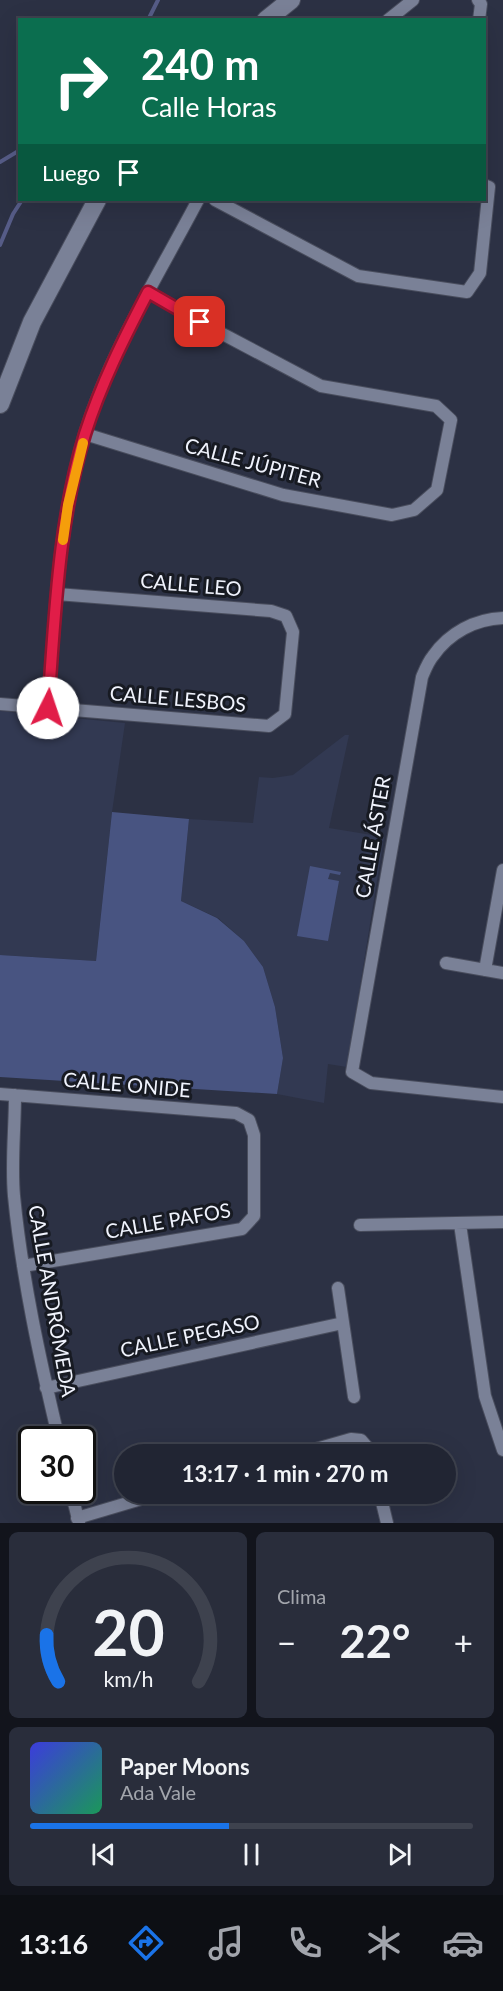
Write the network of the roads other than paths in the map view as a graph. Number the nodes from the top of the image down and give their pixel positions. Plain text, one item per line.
1 (291, 0) edge
2 (413, 0) edge
3 (478, 0) edge
4 (268, 18) edge
5 (390, 18) edge
6 (480, 18) edge
7 (486, 186) edge
8 (96, 201) edge
9 (197, 201) edge
10 (217, 201) edge
11 (148, 292) junction
12 (2, 392) edge
13 (85, 434) junction
14 (57, 594) junction
15 (503, 618) edge
16 (291, 651) joint
17 (0, 704) edge
18 (48, 708) junction
19 (503, 870) edge
20 (446, 963) dead end
21 (485, 970) junction
22 (503, 973) edge
23 (0, 1094) edge
24 (15, 1095) junction
25 (503, 1097) edge
26 (249, 1120) joint
27 (503, 1222) edge
28 (460, 1224) junction
29 (360, 1225) dead end
30 (23, 1266) junction
31 (338, 1288) dead end
32 (343, 1323) junction
33 (46, 1388) junction
34 (354, 1396) dead end
35 (56, 1426) edge
36 (334, 1444) edge
37 (364, 1444) edge
38 (503, 1450) edge
39 (74, 1504) edge
40 (127, 1504) edge
41 (382, 1504) edge
42 (78, 1520) edge
43 (387, 1523) edge

1 - 4 street
2 - 5 street
3 - 6 street
7 - 10 street
8 - 12 street
9 - 11 street
11 - 13 street
11 - 13 street, CALLE JÚPITER
13 - 14 street
14 - 16 street, CALLE LEO
14 - 18 street
15 - 25 street, CALLE ÁSTER
16 - 18 street, CALLE LESBOS
17 - 18 street, CALLE LESBOS
19 - 21 street
20 - 21 street
21 - 22 street
23 - 24 street, CALLE ONIDE
24 - 26 street, CALLE ONIDE
24 - 30 street, CALLE ANDRÓMEDA
26 - 30 street, CALLE PAFOS
27 - 28 street
28 - 29 street
28 - 38 street
30 - 33 street, CALLE ANDRÓMEDA
31 - 32 street
32 - 33 street, CALLE PEGASO
32 - 34 street
33 - 35 street, CALLE ANDRÓMEDA
36 - 37 street
39 - 42 street
40 - 42 street
41 - 43 street

